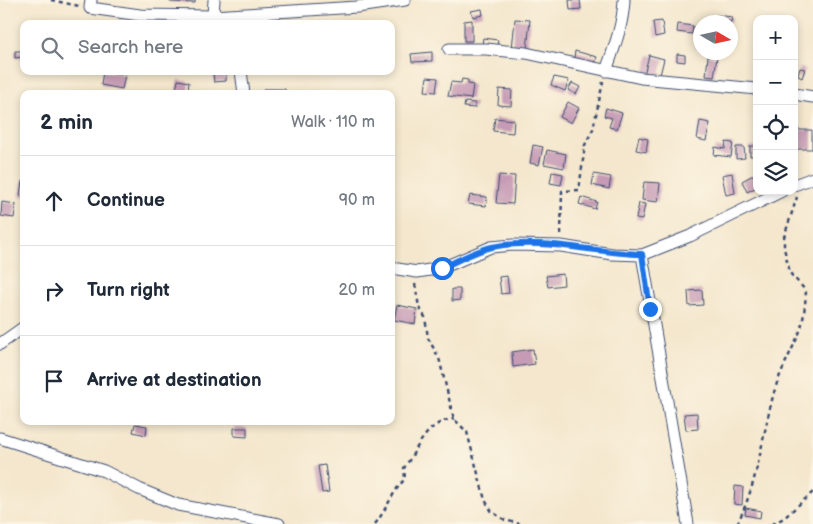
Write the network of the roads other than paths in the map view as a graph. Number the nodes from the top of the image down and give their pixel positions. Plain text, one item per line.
1 (214, 0) edge
2 (405, 0) edge
3 (624, 0) edge
4 (91, 4) edge
5 (214, 16) junction
6 (237, 19) edge
7 (449, 49) dead end
8 (606, 71) junction
9 (242, 75) edge
10 (753, 89) edge
11 (243, 90) edge
12 (798, 95) edge
13 (813, 97) edge
14 (774, 195) edge
15 (642, 254) junction
16 (395, 269) edge
17 (20, 331) edge
18 (0, 344) edge
19 (0, 438) edge
20 (280, 524) edge
21 (688, 524) edge

1 - 5 street
2 - 6 street
3 - 8 street
4 - 5 street
5 - 6 street
7 - 8 street
8 - 10 street
9 - 11 street
12 - 13 street
14 - 15 street
15 - 16 street
15 - 21 street
17 - 18 street
19 - 20 street

